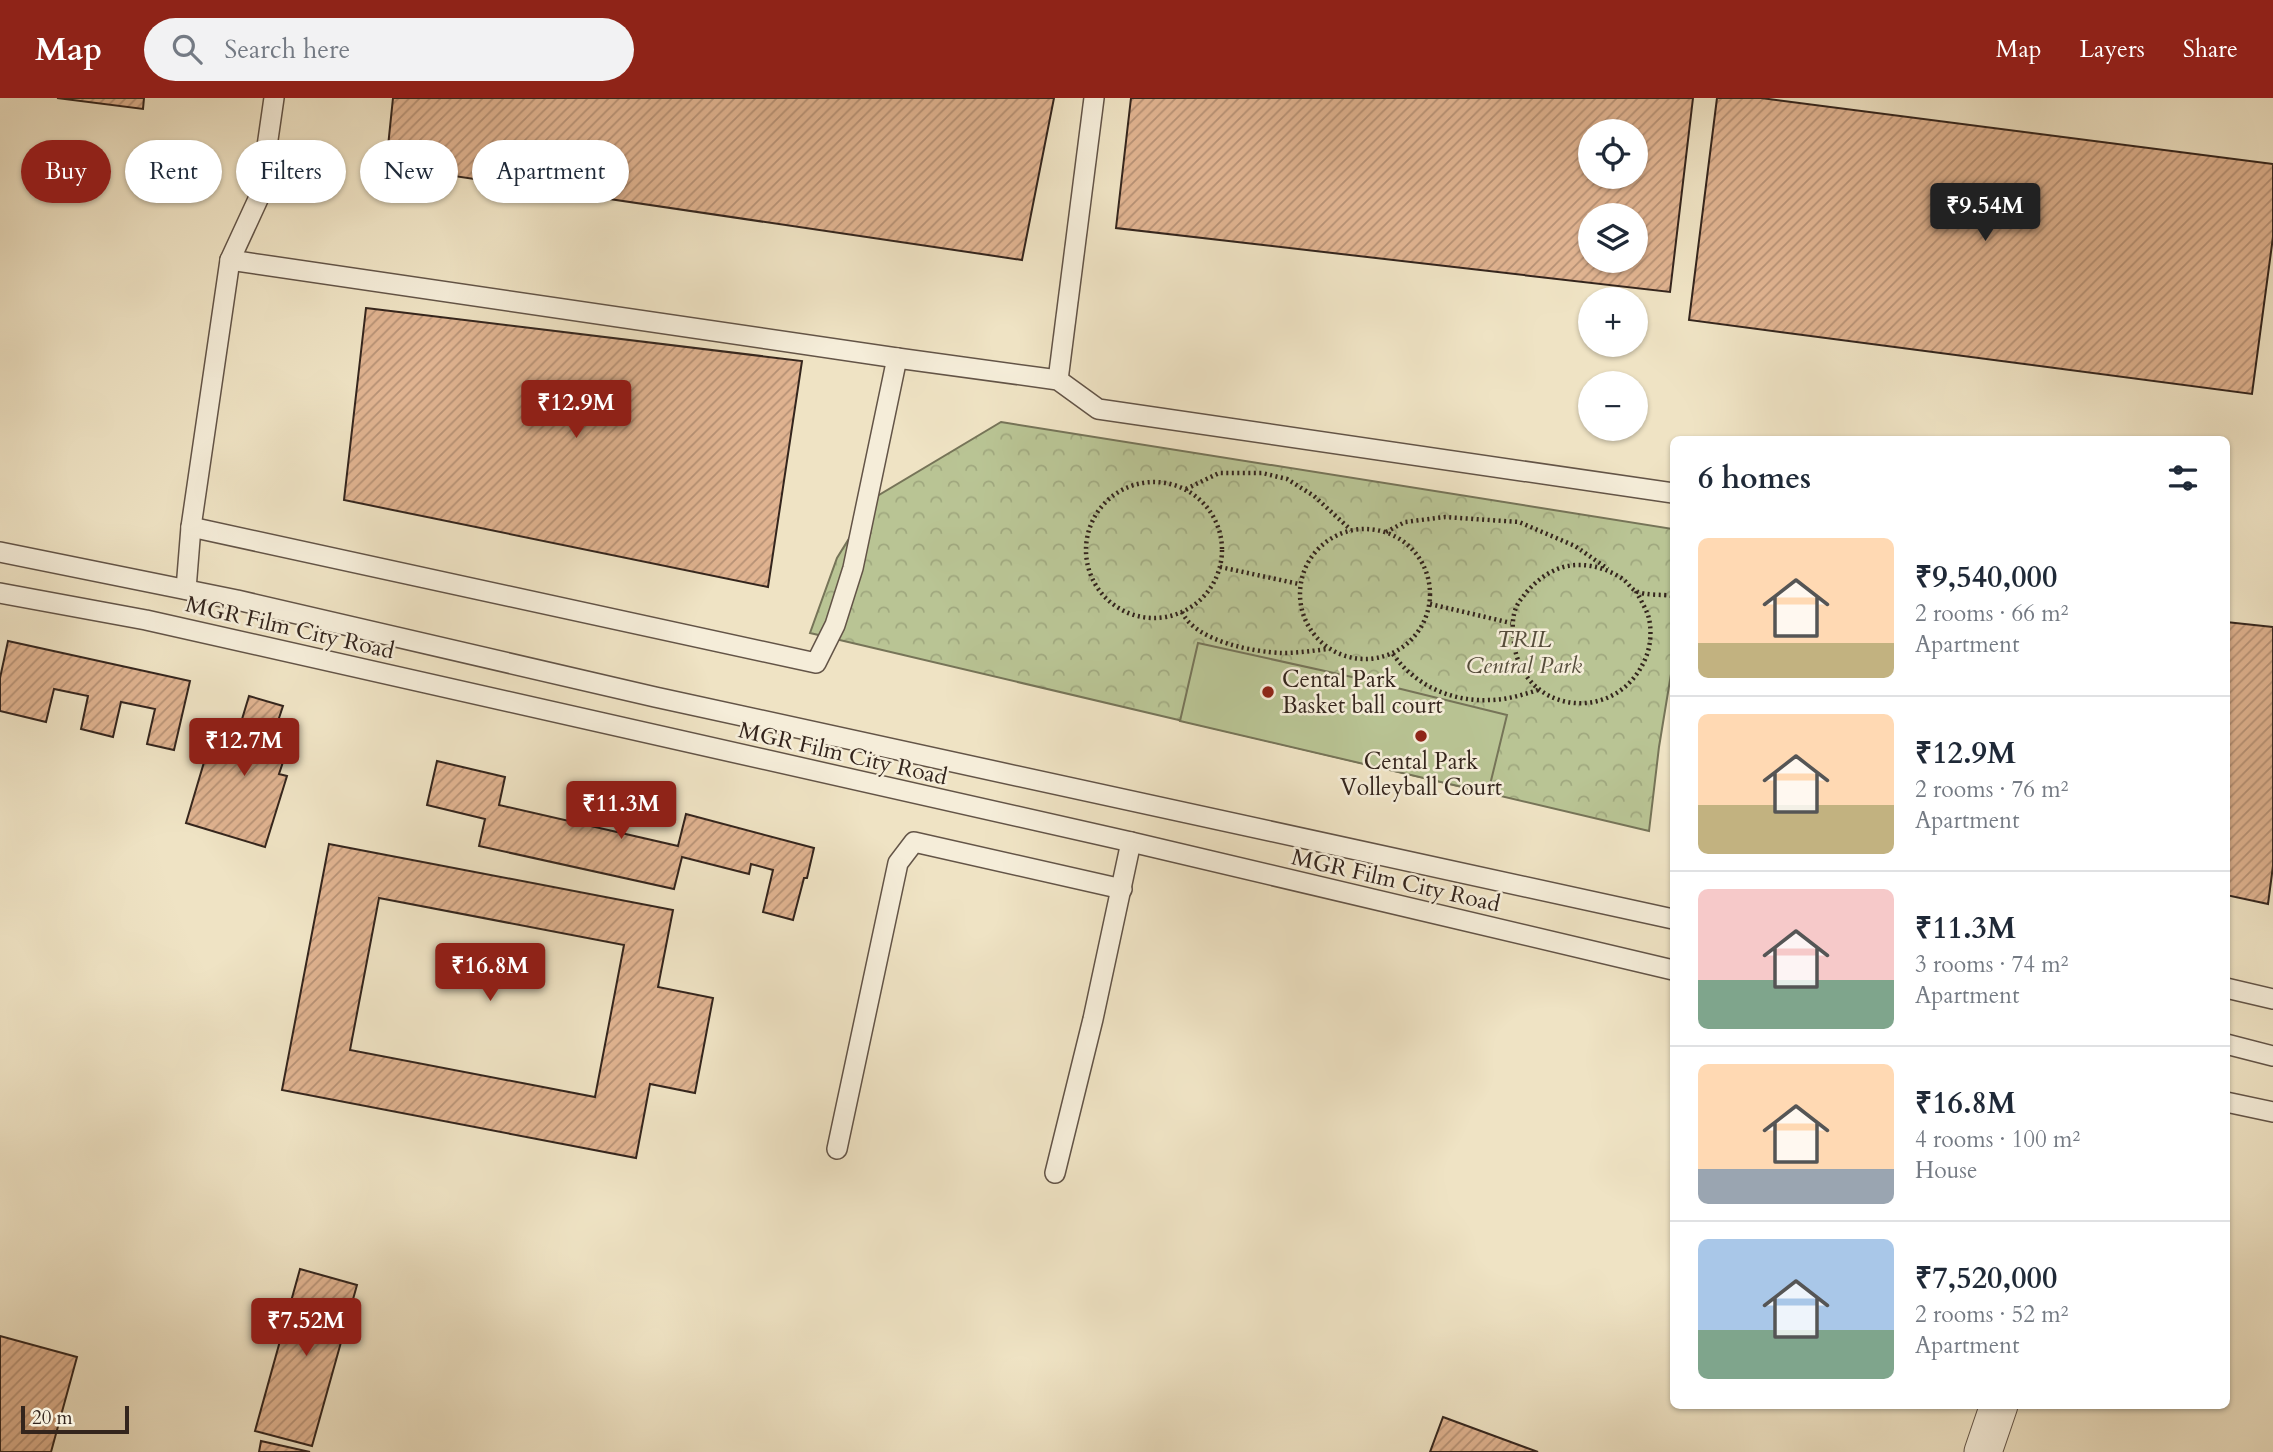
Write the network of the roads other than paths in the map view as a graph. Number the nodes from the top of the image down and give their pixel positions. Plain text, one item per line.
1 (274, 98) edge
2 (1094, 98) edge
3 (230, 260) junction
4 (897, 358) junction
5 (1058, 380) junction
6 (1670, 492) edge
7 (191, 527) junction
8 (0, 552) edge
9 (186, 589) junction
10 (0, 593) edge
11 (1130, 842) junction
12 (1122, 889) junction
13 (1670, 918) edge
14 (1670, 969) edge
15 (2230, 989) edge
16 (2273, 999) edge
17 (2230, 1045) edge
18 (2273, 1056) edge
19 (2230, 1103) edge
20 (2273, 1112) edge
21 (837, 1149) dead end
22 (1055, 1173) dead end
23 (1998, 1409) edge
24 (1983, 1452) edge

1 - 3 lane
2 - 5 lane
3 - 4 lane
3 - 7 lane
4 - 5 lane
4 - 7 lane
5 - 6 lane
7 - 9 lane
8 - 9 lane
9 - 13 lane
10 - 11 lane, MGR Film City Road
11 - 12 lane
11 - 14 lane, MGR Film City Road
12 - 21 lane
12 - 22 lane
15 - 16 lane
17 - 18 lane
19 - 20 lane
23 - 24 street

